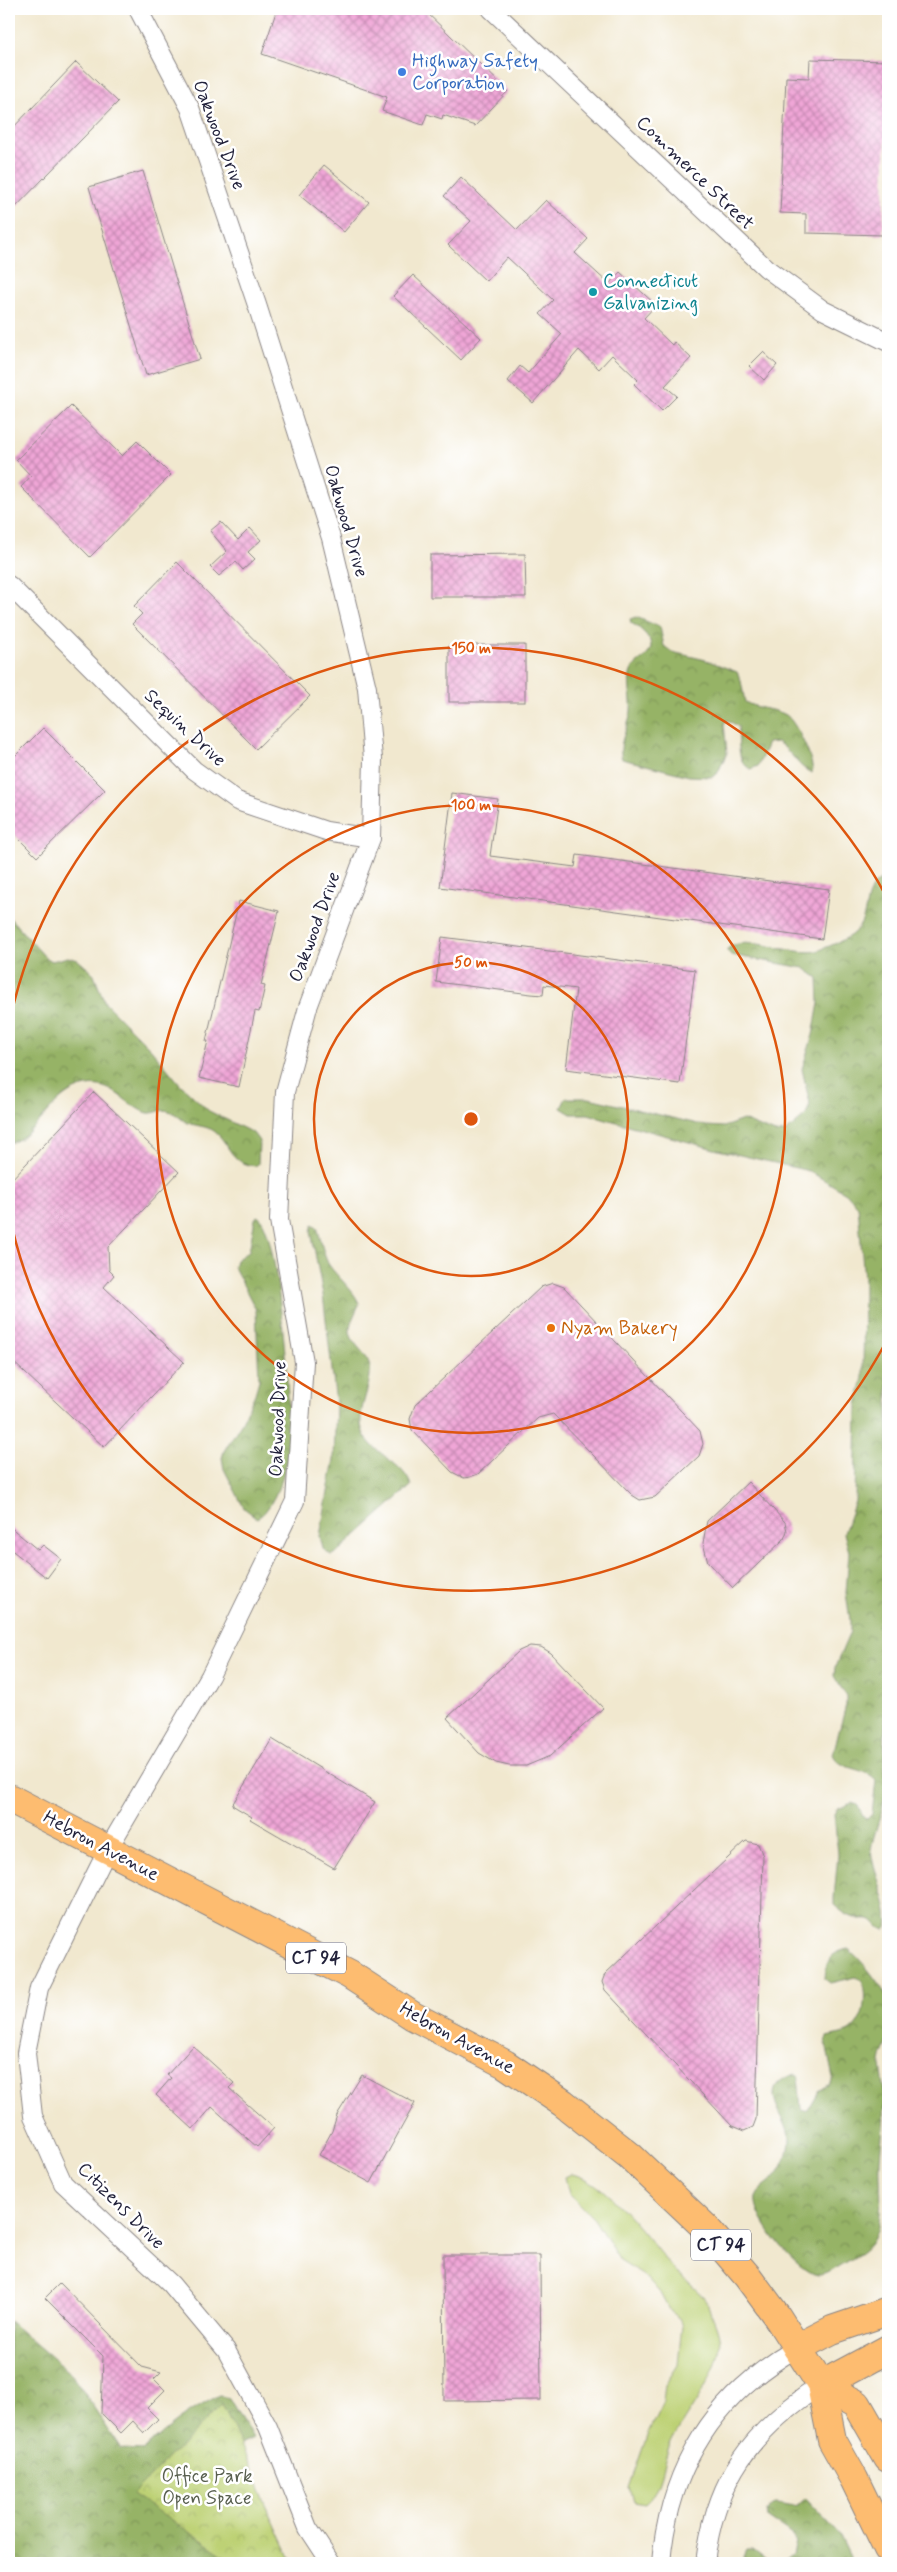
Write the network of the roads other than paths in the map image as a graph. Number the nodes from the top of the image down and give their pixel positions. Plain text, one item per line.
1 (138, 9) edge
2 (491, 9) edge
3 (888, 342) edge
4 (9, 585) edge
5 (371, 838) junction
6 (9, 1798) edge
7 (108, 1849) junction
8 (888, 2310) edge
9 (797, 2348) junction
10 (888, 2349) edge
11 (821, 2385) junction
12 (888, 2458) edge
13 (888, 2549) edge
14 (331, 2563) edge
15 (661, 2563) edge
16 (705, 2563) edge

1 - 5 street, Oakwood Drive
2 - 3 street, Commerce Street
4 - 5 street, Sequin Drive
5 - 7 street, Oakwood Drive
6 - 7 main road, Hebron Avenue / CT 94
7 - 9 main road, Hebron Avenue / CT 94
7 - 14 street, Citizens Drive
8 - 9 main road
9 - 11 main road, Hebron Avenue / CT 94
9 - 15 street
10 - 11 main road
11 - 12 main road, Hebron Avenue / CT 94
11 - 13 main road, Hebron Avenue / CT 94
11 - 16 street

